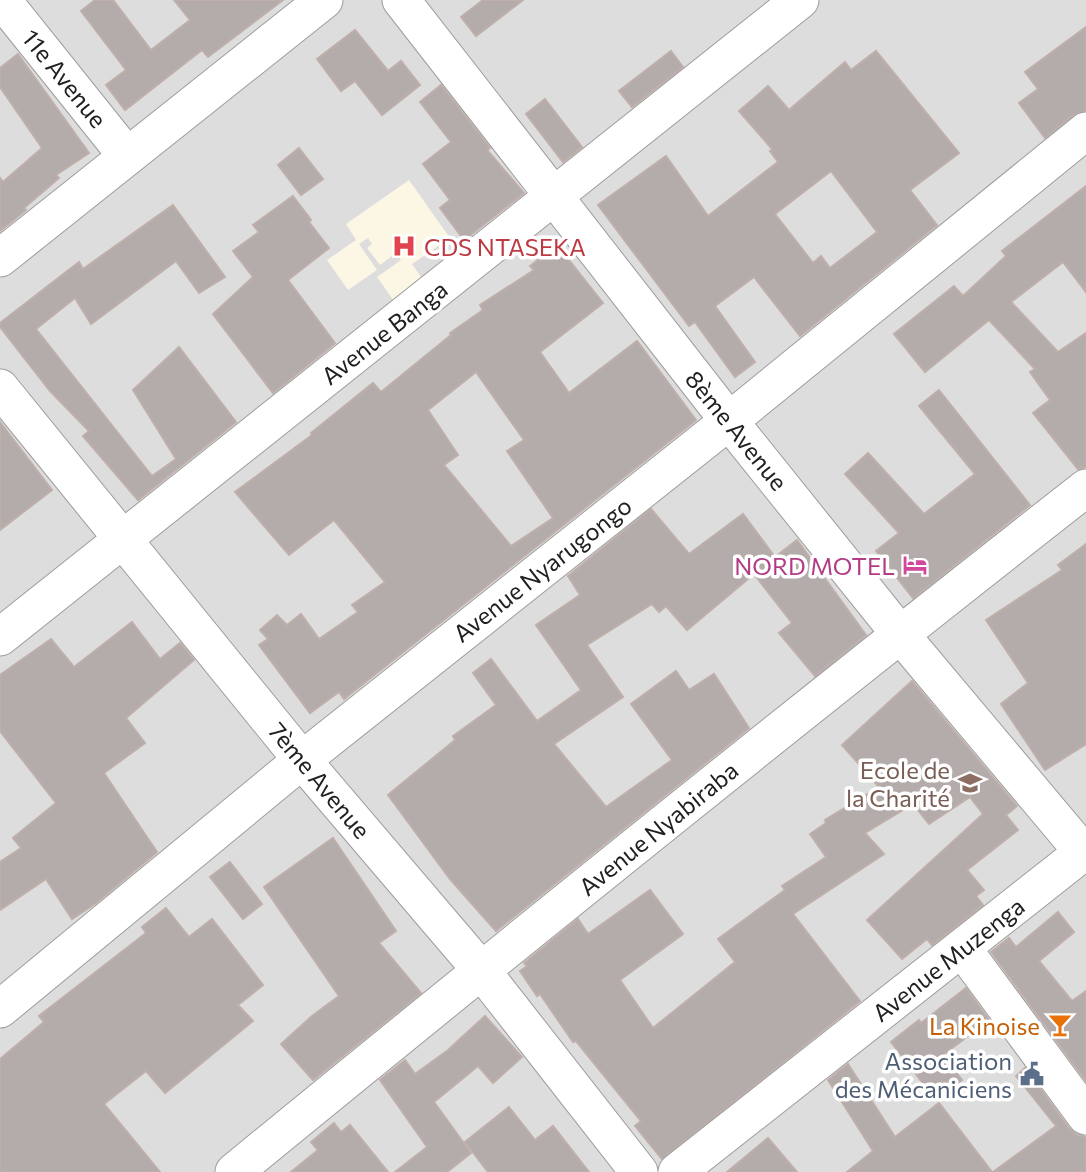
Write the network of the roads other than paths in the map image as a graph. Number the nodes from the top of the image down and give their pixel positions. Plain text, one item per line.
1 (2, 0) edge
2 (324, 0) edge
3 (401, 0) edge
4 (800, 0) edge
5 (1086, 131) edge
6 (127, 156) junction
7 (554, 198) junction
8 (0, 258) edge
9 (0, 388) edge
10 (729, 421) junction
11 (1086, 488) edge
12 (123, 537) junction
13 (900, 634) junction
14 (0, 637) edge
15 (302, 760) junction
16 (1084, 851) edge
17 (962, 948) junction
18 (481, 970) junction
19 (0, 1009) edge
20 (1086, 1116) edge
21 (234, 1172) edge
22 (639, 1172) edge
23 (677, 1172) edge

1 - 6 street, 11e Avenue
2 - 6 street
3 - 7 street, 8ème Avenue
4 - 7 street, Avenue Banga
5 - 10 street, Avenue Nyarugongo
6 - 8 street
7 - 10 street, 8ème Avenue
7 - 12 street, Avenue Banga
9 - 12 street, 7ème Avenue
10 - 13 street, 8ème Avenue
10 - 15 street, Avenue Nyarugongo
11 - 13 street, Avenue Nyabiraba
12 - 14 street, Avenue Banga
12 - 15 street, 7ème Avenue
13 - 16 street, 8ème Avenue
13 - 18 street, Avenue Nyabiraba
15 - 18 street, 7ème Avenue
15 - 19 street, Avenue Nyarugongo
16 - 17 street, Avenue Muzenga
17 - 20 street
17 - 23 street, Avenue Muzenga
18 - 21 street, Avenue Nyabiraba
18 - 22 street, 7ème Avenue

